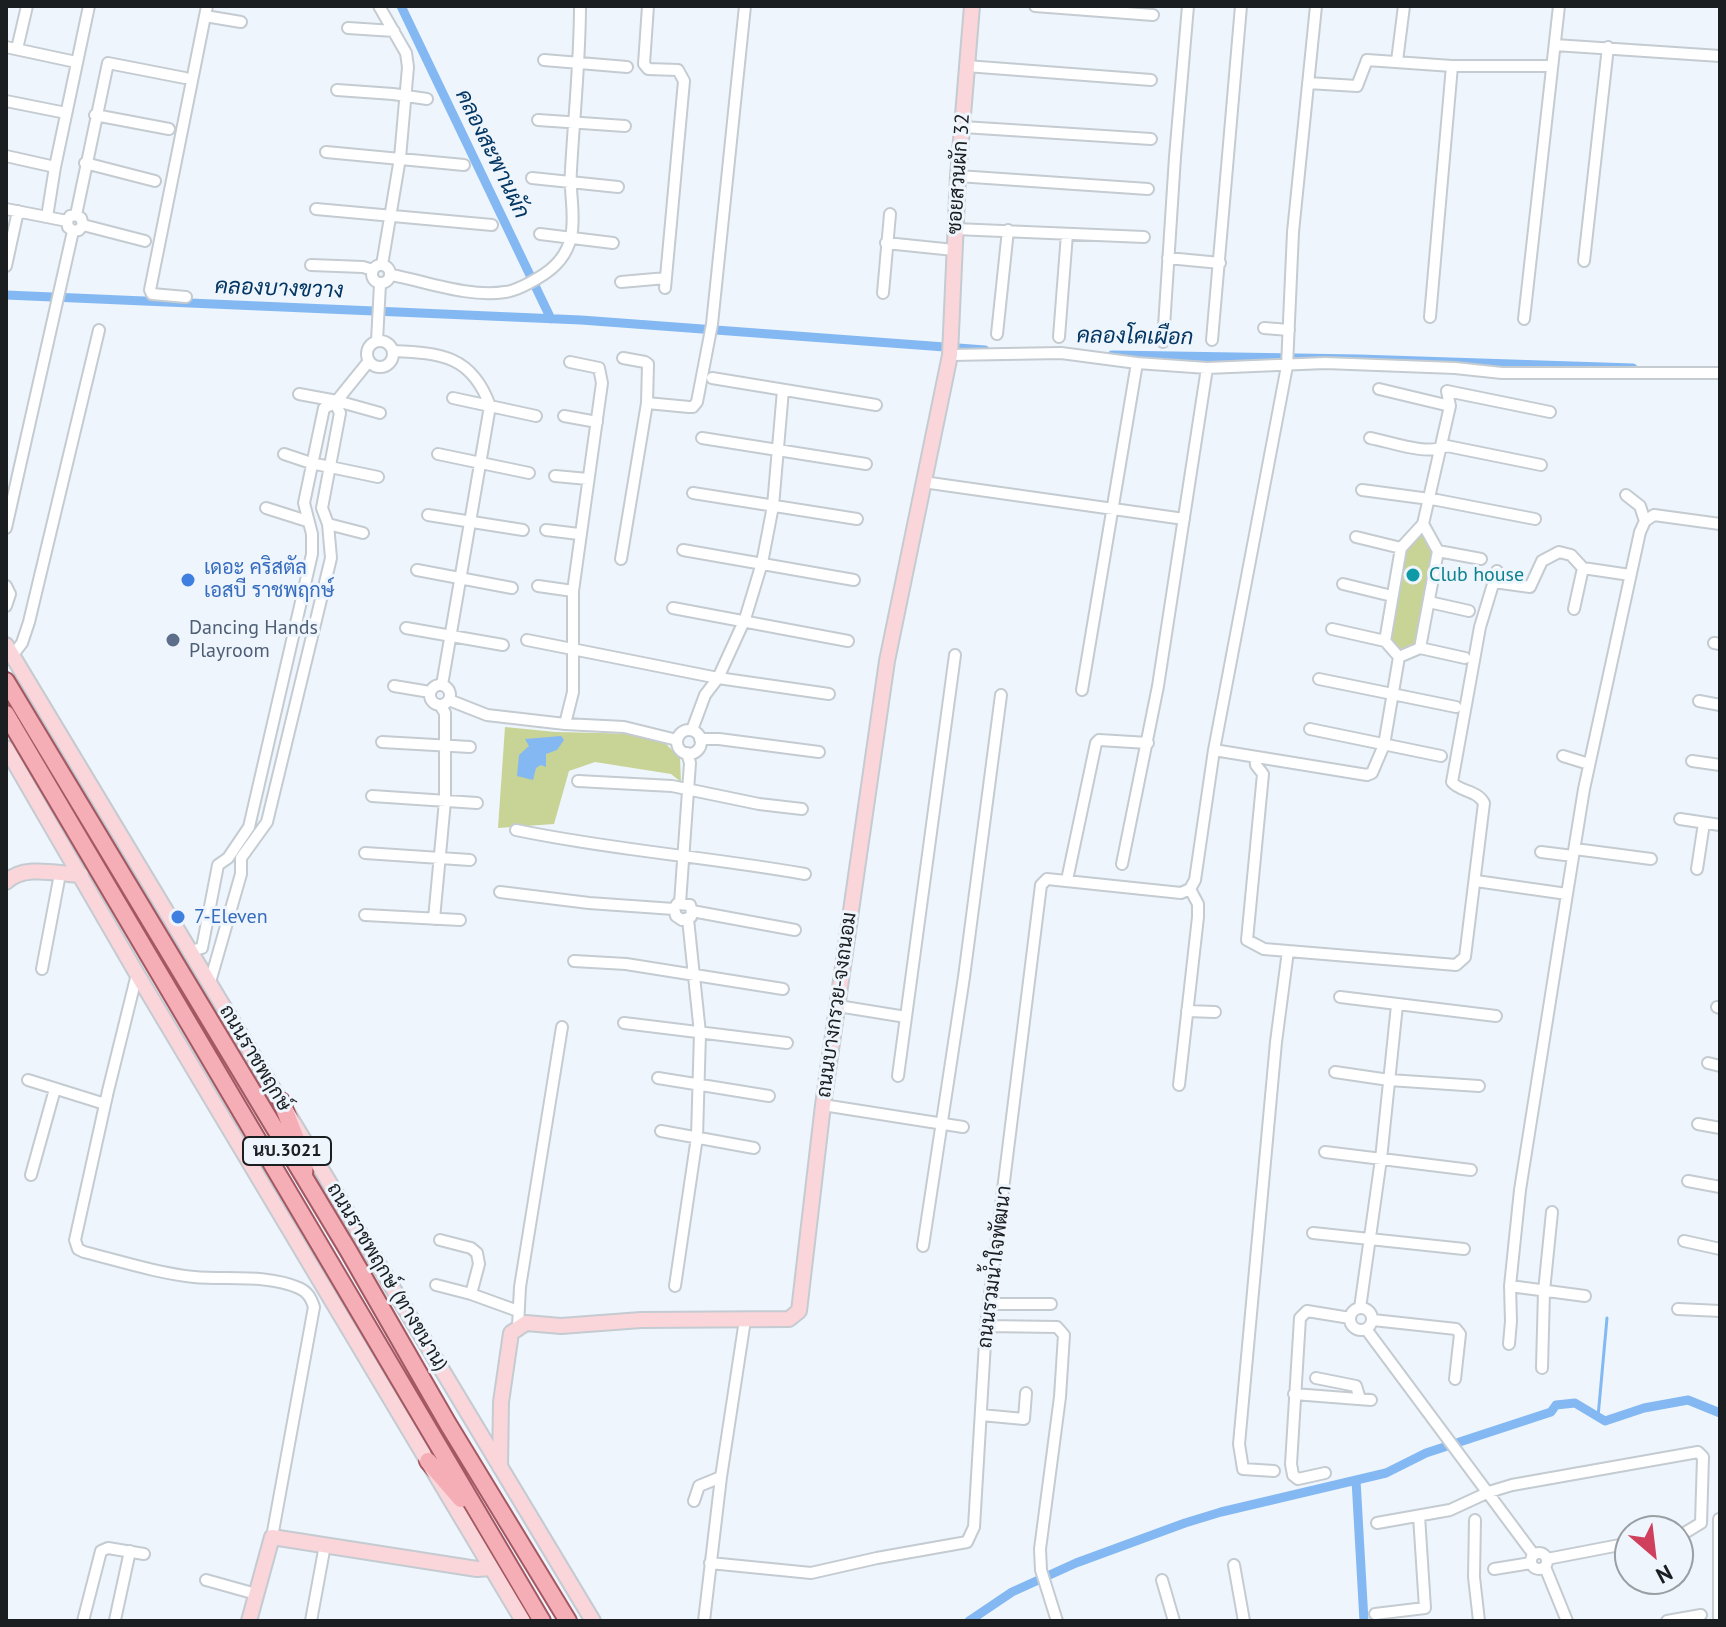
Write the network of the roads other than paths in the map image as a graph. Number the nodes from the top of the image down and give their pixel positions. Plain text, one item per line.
1 (27, 6) edge
2 (89, 6) edge
3 (379, 6) edge
4 (580, 6) edge
5 (648, 6) edge
6 (745, 6) edge
7 (972, 6) edge
8 (1035, 6) edge
9 (1188, 6) edge
10 (1241, 6) edge
11 (1316, 6) edge
12 (1404, 6) edge
13 (1559, 6) edge
14 (1082, 8) edge
15 (206, 11) edge
16 (1153, 15) dead end
17 (241, 22) dead end
18 (348, 28) dead end
19 (394, 31) junction
20 (1555, 45) junction
21 (1608, 47) junction
22 (12, 48) edge
23 (1720, 56) edge
24 (544, 60) dead end
25 (1397, 61) junction
26 (76, 62) junction
27 (580, 63) junction
28 (966, 66) junction
29 (1452, 66) junction
30 (1551, 66) junction
31 (627, 67) dead end
32 (185, 78) dead end
33 (1151, 80) dead end
34 (1308, 83) junction
35 (337, 90) dead end
36 (405, 97) junction
37 (427, 99) dead end
38 (6, 101) edge
39 (66, 113) junction
40 (95, 115) junction
41 (538, 120) dead end
42 (573, 122) junction
43 (625, 126) dead end
44 (963, 127) junction
45 (169, 129) dead end
46 (1151, 139) dead end
47 (326, 152) dead end
48 (6, 156) edge
49 (400, 158) junction
50 (85, 163) junction
51 (464, 165) dead end
52 (55, 167) junction
53 (958, 176) junction
54 (532, 178) dead end
55 (155, 181) dead end
56 (570, 182) junction
57 (618, 187) dead end
58 (1148, 189) dead end
59 (6, 209) edge
60 (316, 209) dead end
61 (18, 211) junction
62 (392, 214) junction
63 (890, 214) dead end
64 (47, 217) junction
65 (75, 223) junction
66 (492, 225) dead end
67 (955, 229) junction
68 (1008, 230) junction
69 (540, 234) dead end
70 (1067, 234) junction
71 (1144, 237) dead end
72 (571, 239) junction
73 (145, 241) dead end
74 (613, 243) dead end
75 (886, 243) junction
76 (954, 250) junction
77 (1168, 258) junction
78 (1584, 261) dead end
79 (1220, 263) junction
80 (311, 265) dead end
81 (6, 266) edge
82 (377, 267) junction
83 (391, 275) junction
84 (621, 282) dead end
85 (380, 284) junction
86 (883, 293) dead end
87 (186, 297) dead end
88 (1430, 317) dead end
89 (1524, 319) dead end
90 (1264, 328) dead end
91 (99, 330) dead end
92 (1289, 330) junction
93 (997, 334) dead end
94 (1059, 337) dead end
95 (1212, 340) dead end
96 (377, 341) junction
97 (1163, 342) dead end
98 (950, 349) junction
99 (393, 351) junction
100 (623, 358) dead end
101 (369, 361) junction
102 (1287, 361) junction
103 (570, 362) dead end
104 (1137, 363) junction
105 (1207, 368) junction
106 (1720, 373) edge
107 (712, 378) dead end
108 (1379, 389) dead end
109 (783, 390) junction
110 (299, 394) dead end
111 (453, 398) dead end
112 (336, 402) junction
113 (647, 403) junction
114 (876, 405) dead end
115 (490, 406) junction
116 (1450, 406) junction
117 (1550, 412) dead end
118 (380, 413) dead end
119 (536, 416) dead end
120 (564, 416) dead end
121 (597, 422) junction
122 (702, 438) dead end
123 (1370, 438) dead end
124 (1441, 449) junction
125 (778, 450) junction
126 (284, 454) dead end
127 (438, 454) dead end
128 (311, 463) junction
129 (478, 464) junction
130 (866, 464) dead end
131 (1541, 465) dead end
132 (329, 467) junction
133 (529, 473) dead end
134 (555, 476) dead end
135 (378, 477) dead end
136 (588, 479) junction
137 (923, 482) junction
138 (11, 483) edge
139 (1362, 490) dead end
140 (693, 493) dead end
141 (1626, 495) dead end
142 (1428, 500) junction
143 (773, 506) junction
144 (266, 508) dead end
145 (1113, 510) junction
146 (7, 512) edge
147 (428, 515) dead end
148 (857, 519) dead end
149 (1184, 519) junction
150 (1535, 519) dead end
151 (307, 521) junction
152 (469, 521) junction
153 (1645, 521) junction
154 (328, 524) junction
155 (1423, 524) junction
156 (1720, 524) edge
157 (6, 528) edge
158 (523, 530) dead end
159 (546, 530) dead end
160 (363, 533) dead end
161 (579, 534) junction
162 (1356, 537) dead end
163 (1401, 548) junction
164 (683, 550) dead end
165 (1438, 551) junction
166 (621, 559) dead end
167 (1481, 559) dead end
168 (762, 563) junction
169 (1583, 568) junction
170 (417, 570) dead end
171 (1497, 571) dead end
172 (1630, 575) junction
173 (459, 579) junction
174 (854, 580) dead end
175 (1494, 582) junction
176 (1343, 584) dead end
177 (6, 586) edge
178 (538, 586) dead end
179 (512, 588) dead end
180 (573, 591) junction
181 (1392, 596) junction
182 (1429, 602) junction
183 (6, 606) edge
184 (673, 608) dead end
185 (1574, 609) dead end
186 (1469, 611) dead end
187 (745, 619) junction
188 (406, 628) dead end
189 (1332, 629) dead end
190 (449, 636) junction
191 (527, 640) dead end
192 (848, 641) dead end
193 (1385, 641) junction
194 (503, 645) dead end
195 (571, 648) junction
196 (1420, 648) junction
197 (9, 650) edge
198 (955, 655) dead end
199 (1399, 657) junction
200 (1465, 658) dead end
201 (285, 672) junction
202 (304, 675) junction
203 (718, 678) junction
204 (1319, 679) dead end
205 (6, 681) edge
206 (442, 685) junction
207 (394, 686) dead end
208 (1082, 690) dead end
209 (430, 692) junction
210 (829, 694) dead end
211 (1001, 695) dead end
212 (1392, 695) junction
213 (1699, 701) dead end
214 (444, 703) junction
215 (1720, 705) edge
216 (1456, 707) dead end
217 (6, 714) edge
218 (565, 724) junction
219 (1310, 729) dead end
220 (696, 735) junction
221 (677, 740) junction
222 (382, 742) dead end
223 (1148, 743) junction
224 (444, 745) junction
225 (1384, 745) junction
226 (470, 747) dead end
227 (6, 748) edge
228 (1214, 750) junction
229 (819, 752) dead end
230 (687, 753) junction
231 (1441, 756) dead end
232 (1563, 756) dead end
233 (1255, 757) junction
234 (1692, 761) dead end
235 (1589, 764) junction
236 (1720, 765) edge
237 (578, 781) dead end
238 (688, 789) junction
239 (372, 796) dead end
240 (445, 801) junction
241 (477, 803) dead end
242 (802, 809) dead end
243 (1680, 819) dead end
244 (1704, 823) junction
245 (1720, 825) edge
246 (516, 830) dead end
247 (1541, 852) dead end
248 (365, 853) dead end
249 (1574, 853) junction
250 (683, 856) junction
251 (438, 858) junction
252 (1651, 859) dead end
253 (470, 860) dead end
254 (1122, 864) dead end
255 (1697, 869) dead end
256 (60, 874) junction
257 (805, 874) dead end
258 (81, 875) junction
259 (1067, 880) junction
260 (1476, 881) junction
261 (6, 882) edge
262 (1190, 889) junction
263 (500, 892) dead end
264 (1567, 894) junction
265 (677, 906) junction
266 (365, 915) dead end
267 (690, 915) junction
268 (434, 919) junction
269 (460, 920) dead end
270 (795, 930) dead end
271 (190, 951) junction
272 (1288, 951) junction
273 (574, 961) dead end
274 (42, 969) dead end
275 (137, 974) junction
276 (695, 975) junction
277 (210, 982) junction
278 (783, 989) dead end
279 (1340, 997) dead end
280 (1397, 1005) junction
281 (838, 1006) junction
282 (1187, 1011) junction
283 (1215, 1012) dead end
284 (1496, 1016) dead end
285 (906, 1017) junction
286 (624, 1023) dead end
287 (562, 1027) dead end
288 (700, 1033) junction
289 (787, 1043) dead end
290 (1708, 1063) dead end
291 (1720, 1066) edge
292 (1335, 1072) dead end
293 (898, 1076) dead end
294 (658, 1078) dead end
295 (28, 1080) dead end
296 (1389, 1080) junction
297 (1179, 1085) dead end
298 (698, 1086) junction
299 (1479, 1086) dead end
300 (55, 1089) junction
301 (769, 1096) dead end
302 (281, 1101) junction
303 (105, 1104) junction
304 (823, 1105) junction
305 (940, 1124) junction
306 (1698, 1124) dead end
307 (963, 1127) dead end
308 (1720, 1128) edge
309 (661, 1131) dead end
310 (697, 1137) junction
311 (754, 1148) dead end
312 (1325, 1152) dead end
313 (1381, 1159) junction
314 (1471, 1170) dead end
315 (31, 1175) dead end
316 (304, 1178) junction
317 (1688, 1181) dead end
318 (1720, 1187) edge
319 (1552, 1212) dead end
320 (1313, 1233) dead end
321 (1370, 1238) junction
322 (440, 1240) dead end
323 (1684, 1241) dead end
324 (923, 1246) dead end
325 (1464, 1249) dead end
326 (1720, 1249) edge
327 (436, 1285) dead end
328 (675, 1286) dead end
329 (1510, 1286) junction
330 (1544, 1291) junction
331 (471, 1294) junction
332 (1585, 1296) dead end
333 (989, 1304) junction
334 (1051, 1304) dead end
335 (1360, 1308) junction
336 (1678, 1309) dead end
337 (518, 1311) junction
338 (1720, 1311) edge
339 (1350, 1318) junction
340 (745, 1320) junction
341 (1369, 1325) junction
342 (518, 1326) junction
343 (986, 1326) junction
344 (1509, 1344) dead end
345 (1542, 1368) dead end
346 (1316, 1378) dead end
347 (1455, 1379) dead end
348 (1026, 1393) dead end
349 (1294, 1394) junction
350 (501, 1402) junction
351 (981, 1415) junction
352 (477, 1427) junction
353 (428, 1461) junction
354 (500, 1467) junction
355 (1274, 1471) dead end
356 (1325, 1473) dead end
357 (721, 1477) junction
358 (1489, 1492) junction
359 (694, 1501) dead end
360 (1419, 1516) junction
361 (1719, 1519) edge
362 (1475, 1520) dead end
363 (1377, 1523) dead end
364 (486, 1527) junction
365 (1694, 1527) edge
366 (272, 1537) junction
367 (325, 1545) junction
368 (1614, 1547) edge
369 (130, 1551) junction
370 (144, 1554) dead end
371 (1532, 1559) junction
372 (710, 1563) junction
373 (1546, 1563) junction
374 (1234, 1565) dead end
375 (491, 1568) junction
376 (1494, 1569) dead end
377 (206, 1580) dead end
378 (1162, 1580) dead end
379 (256, 1594) junction
380 (1375, 1614) dead end
381 (1701, 1615) dead end
382 (115, 1620) edge
383 (83, 1621) edge
384 (249, 1621) edge
385 (311, 1621) edge
386 (523, 1621) edge
387 (542, 1621) edge
388 (568, 1621) edge
389 (593, 1621) edge
390 (704, 1621) edge
391 (1057, 1621) edge
392 (1174, 1621) edge
393 (1244, 1621) edge
394 (1479, 1621) edge
395 (1567, 1621) edge
396 (1667, 1621) edge
397 (1719, 1621) edge

1 - 22 street
2 - 26 street
3 - 19 street
4 - 27 street
5 - 84 street
6 - 113 street
7 - 28 street, ซอยสวนผัก 32
8 - 14 street
9 - 77 street
10 - 79 street
11 - 34 street
12 - 25 street
13 - 20 street
14 - 16 street
15 - 17 street
15 - 87 street
18 - 19 street
19 - 36 street
20 - 21 street
20 - 30 street
21 - 23 street
21 - 78 street
22 - 26 street
24 - 27 street
25 - 29 street
25 - 34 street
26 - 39 street
27 - 31 street
27 - 42 street
28 - 33 street
28 - 44 street, ซอยสวนผัก 32
29 - 30 street
29 - 88 street
30 - 89 street
32 - 40 street
34 - 92 street
35 - 36 street
36 - 37 street
36 - 49 street
38 - 39 street
39 - 52 street
40 - 45 street
40 - 50 street
41 - 42 street
42 - 43 street
42 - 56 street
44 - 46 street
44 - 53 street, ซอยสวนผัก 32
47 - 49 street
48 - 52 street
49 - 51 street
49 - 62 street
50 - 55 street
50 - 65 street
52 - 64 street
53 - 58 street
53 - 67 street, ซอยสวนผัก 32
54 - 56 street
56 - 57 street
56 - 72 street
59 - 61 street
60 - 62 street
61 - 64 street
61 - 81 street
62 - 66 street
62 - 82 street
63 - 75 street
64 - 65 street
65 - 73 street
65 - 138 street
67 - 68 street
67 - 76 street, ซอยสวนผัก 32
68 - 70 street
68 - 93 street
69 - 72 street
70 - 71 street
70 - 94 street
72 - 74 street
72 - 83 street
75 - 76 street
75 - 86 street
76 - 98 street, ซอยสวนผัก 32
77 - 79 street
77 - 97 street
79 - 95 street
80 - 82 street
82 - 83 street
82 - 85 street
83 - 85 street
85 - 96 street
90 - 92 street
91 - 197 street
92 - 102 street
96 - 99 street
96 - 101 street
98 - 104 street
98 - 137 street, ถนนบางกรวย-จงถนอม
99 - 101 street
99 - 115 street
100 - 113 street
101 - 112 street
102 - 105 street
102 - 106 street
102 - 228 street
103 - 121 street
104 - 105 street
104 - 145 street
105 - 149 street
107 - 109 street
108 - 116 street
109 - 114 street
109 - 125 street
110 - 112 street
111 - 115 street
112 - 118 street
112 - 128 street
112 - 132 street
113 - 166 street
115 - 119 street
115 - 129 street
116 - 117 street
116 - 124 street
120 - 121 street
121 - 136 street
122 - 125 street
123 - 124 street
124 - 131 street
124 - 142 street
125 - 130 street
125 - 143 street
126 - 128 street
127 - 129 street
128 - 132 street
128 - 151 street
129 - 133 street
129 - 152 street
132 - 135 street
132 - 154 street
134 - 136 street
136 - 161 street
137 - 145 street
137 - 281 street, ถนนบางกรวย-จงถนอม
138 - 146 street
139 - 142 street
140 - 143 street
141 - 153 street
142 - 150 street
142 - 155 street
143 - 148 street
143 - 168 street
144 - 151 street
145 - 149 street
145 - 208 street
146 - 157 street
147 - 152 street
149 - 223 street
151 - 201 street
152 - 158 street
152 - 173 street
153 - 156 street
153 - 172 street
154 - 160 street
154 - 202 street
155 - 163 street
155 - 165 street
159 - 161 street
161 - 180 street
162 - 163 street
163 - 181 street
164 - 168 street
165 - 167 street
165 - 182 street
168 - 174 street
168 - 187 street
169 - 172 street
169 - 175 street
169 - 185 street
170 - 173 street
171 - 175 street
172 - 235 street
173 - 179 street
173 - 190 street
175 - 260 street
176 - 181 street
177 - 183 street
178 - 180 street
180 - 195 street
181 - 193 street
182 - 186 street
182 - 196 street
184 - 187 street
187 - 192 street
187 - 203 street
188 - 190 street
189 - 193 street
190 - 194 street
190 - 206 street
191 - 195 street
193 - 199 street
195 - 203 street
195 - 218 street
196 - 199 street
196 - 200 street
197 - 271 street, ถนนราชพฤกษ์ (ทางขนาน) / นบ.3021
198 - 285 street
199 - 212 street
201 - 202 street
201 - 271 street
202 - 277 street
203 - 210 street
203 - 220 street
204 - 212 street
205 - 316 main road, ถนนราชพฤกษ์ / นบ.3021
206 - 209 street
206 - 214 street
207 - 209 street
209 - 214 street
211 - 305 street
212 - 216 street
212 - 225 street
213 - 215 street
214 - 218 street
214 - 224 street
217 - 364 main road, ถนนราชพฤกษ์ / นบ.3021
218 - 221 street
219 - 225 street
220 - 221 street
220 - 229 street
220 - 230 street
221 - 230 street
222 - 224 street
223 - 254 street
223 - 259 street
224 - 226 street
224 - 240 street
225 - 231 street
225 - 233 street
227 - 258 street, นบ.3021
228 - 233 street
228 - 262 street
230 - 238 street
232 - 235 street
233 - 272 street
234 - 236 street
235 - 249 street
237 - 238 street
238 - 242 street
238 - 250 street
239 - 240 street
240 - 241 street
240 - 251 street
243 - 244 street
244 - 245 street
244 - 255 street
246 - 250 street
247 - 249 street
248 - 251 street
249 - 252 street
249 - 264 street
250 - 257 street
250 - 265 street
251 - 253 street
251 - 268 street
256 - 258 street
256 - 261 street
256 - 274 street
258 - 275 street, นบ.3021
259 - 262 street
259 - 333 street, ถนนรวมน้ำใจพัฒนา
260 - 264 street
260 - 272 street
262 - 282 street
263 - 265 street
264 - 329 street
265 - 267 street
266 - 268 street
267 - 270 street
267 - 276 street
268 - 269 street
271 - 277 street, ถนนราชพฤกษ์ (ทางขนาน) / นบ.3021
272 - 355 street
273 - 276 street
275 - 303 street
275 - 353 street, นบ.3021
276 - 278 street
276 - 288 street
277 - 302 street, ถนนราชพฤกษ์ (ทางขนาน) / นบ.3021
279 - 280 street
280 - 284 street
280 - 296 street
281 - 285 street
281 - 304 street, ถนนบางกรวย-จงถนอม
282 - 283 street
282 - 297 street
285 - 293 street
286 - 288 street
287 - 337 street
288 - 289 street
288 - 298 street
290 - 291 street
292 - 296 street
294 - 298 street
295 - 300 street
296 - 299 street
296 - 313 street
298 - 301 street
298 - 310 street
300 - 303 street
300 - 315 street
302 - 316 main road
302 - 352 street, ถนนราชพฤกษ์ (ทางขนาน) / นบ.3021
303 - 366 street
304 - 305 street
304 - 340 street, ถนนบางกรวย-จงถนอม
305 - 307 street
305 - 324 street
306 - 308 street
309 - 310 street
310 - 311 street
310 - 328 street
312 - 313 street
313 - 314 street
313 - 321 street
316 - 388 main road, ถนนราชพฤกษ์ / นบ.3021
317 - 318 street
319 - 330 street
320 - 321 street
321 - 325 street
321 - 335 street
322 - 331 street
323 - 326 street
327 - 331 street
329 - 330 street
329 - 344 street
330 - 332 street
330 - 345 street
331 - 337 street
333 - 334 street
333 - 343 street, ถนนรวมน้ำใจพัฒนา
335 - 339 street
335 - 341 street
336 - 338 street
337 - 342 street
339 - 341 street
339 - 349 street
340 - 342 street, ถนนบางกรวย-จงถนอม
340 - 357 street
341 - 347 street
341 - 358 street
342 - 350 street
343 - 351 street, ถนนรวมน้ำใจพัฒนา
343 - 391 street
346 - 349 street
348 - 351 street
349 - 356 street
350 - 352 street
350 - 354 street
351 - 372 street, ถนนรวมน้ำใจพัฒนา
352 - 354 street, ถนนราชพฤกษ์ (ทางขนาน) / นบ.3021
353 - 364 main road
353 - 375 street, นบ.3021
354 - 389 street, ถนนราชพฤกษ์ (ทางขนาน) / นบ.3021
357 - 359 street
357 - 372 street
358 - 360 street
358 - 365 street
358 - 371 street
360 - 363 street
360 - 380 street
361 - 397 street
362 - 394 street
364 - 387 main road, ถนนราชพฤกษ์ / นบ.3021
366 - 367 street
366 - 379 street
367 - 375 street
367 - 385 street
368 - 373 street
369 - 370 street
369 - 382 street
369 - 383 street
371 - 373 street
371 - 376 street
372 - 390 street
373 - 395 street
374 - 393 street
375 - 386 street, นบ.3021
377 - 379 street
378 - 392 street
379 - 384 street
381 - 396 street

